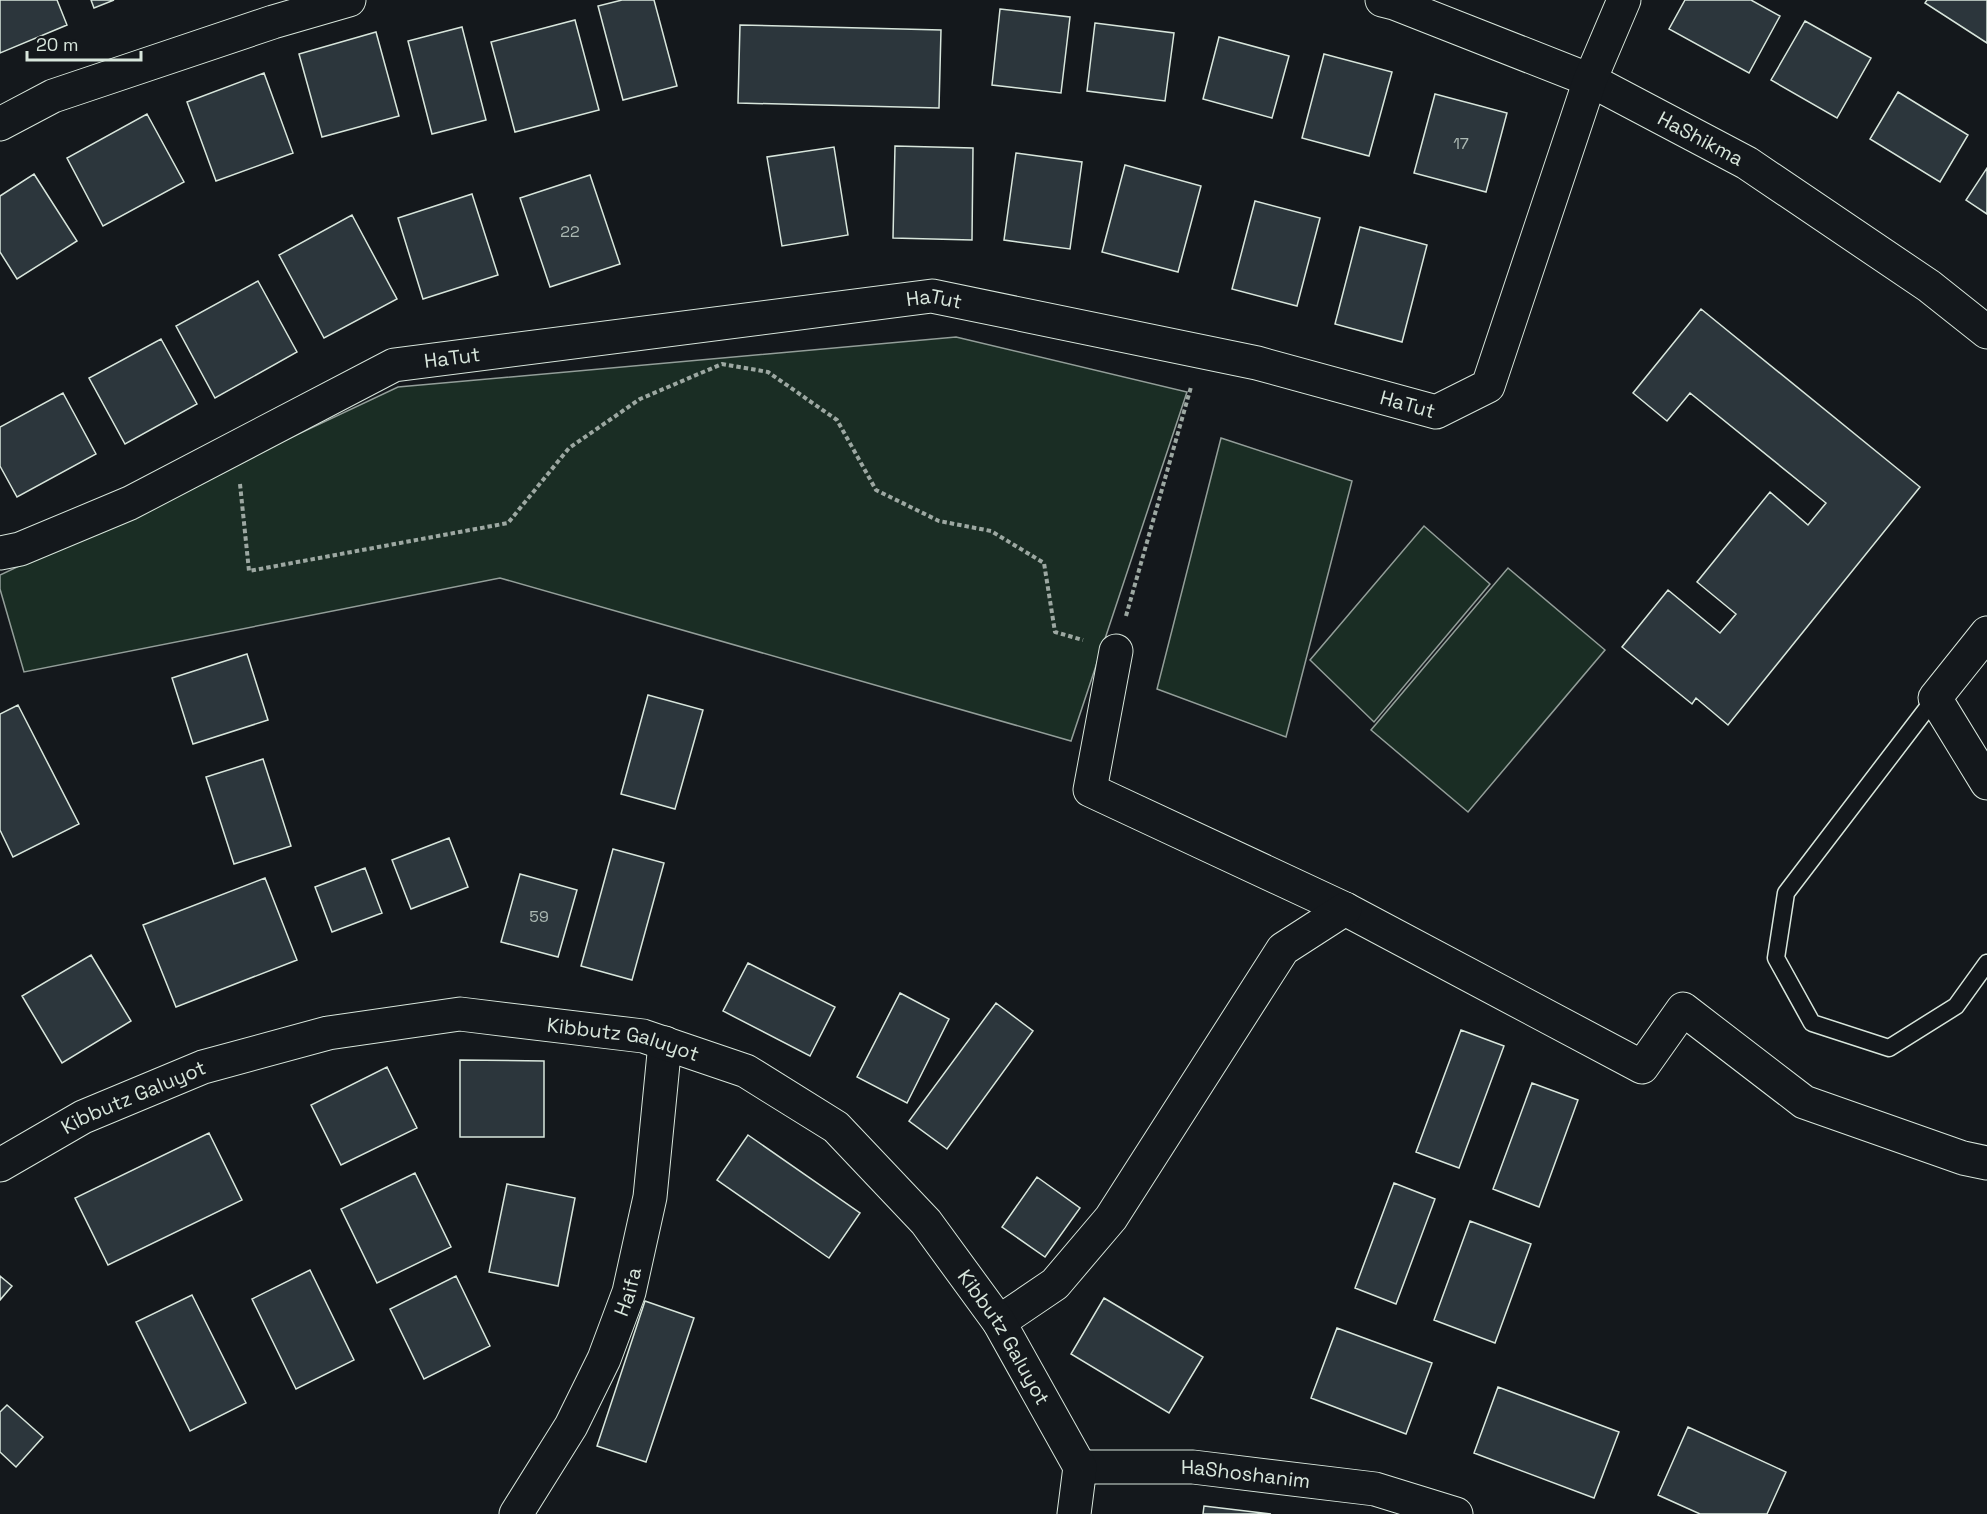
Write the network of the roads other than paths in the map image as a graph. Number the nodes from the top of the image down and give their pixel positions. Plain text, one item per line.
1 (349, 0) edge
2 (1382, 0) edge
3 (1624, 0) edge
4 (1590, 80) junction
5 (0, 123) edge
6 (1987, 332) edge
7 (0, 553) edge
8 (1987, 633) edge
9 (1116, 651) road end
10 (1935, 698) junction
11 (1987, 783) edge
12 (1345, 909) junction
13 (1987, 963) edge
14 (665, 1043) junction
15 (1987, 1163) edge
16 (0, 1165) edge
17 (999, 1322) junction
18 (1080, 1467) junction
19 (521, 1506) edge
20 (495, 1514) edge
21 (1074, 1514) edge
22 (1456, 1514) edge

1 - 5 street
2 - 4 street, HaShikma
3 - 4 street, HaTut
4 - 6 street, HaShikma
4 - 7 street, HaTut
8 - 10 street
9 - 12 street
10 - 11 street
10 - 13 lane
12 - 15 street
12 - 17 street
14 - 16 street, Kibbutz Galuyot
14 - 17 street, Kibbutz Galuyot
14 - 19 street, Haifa
17 - 18 street, Kibbutz Galuyot
18 - 21 street
18 - 22 street, HaShoshanim
19 - 20 street

